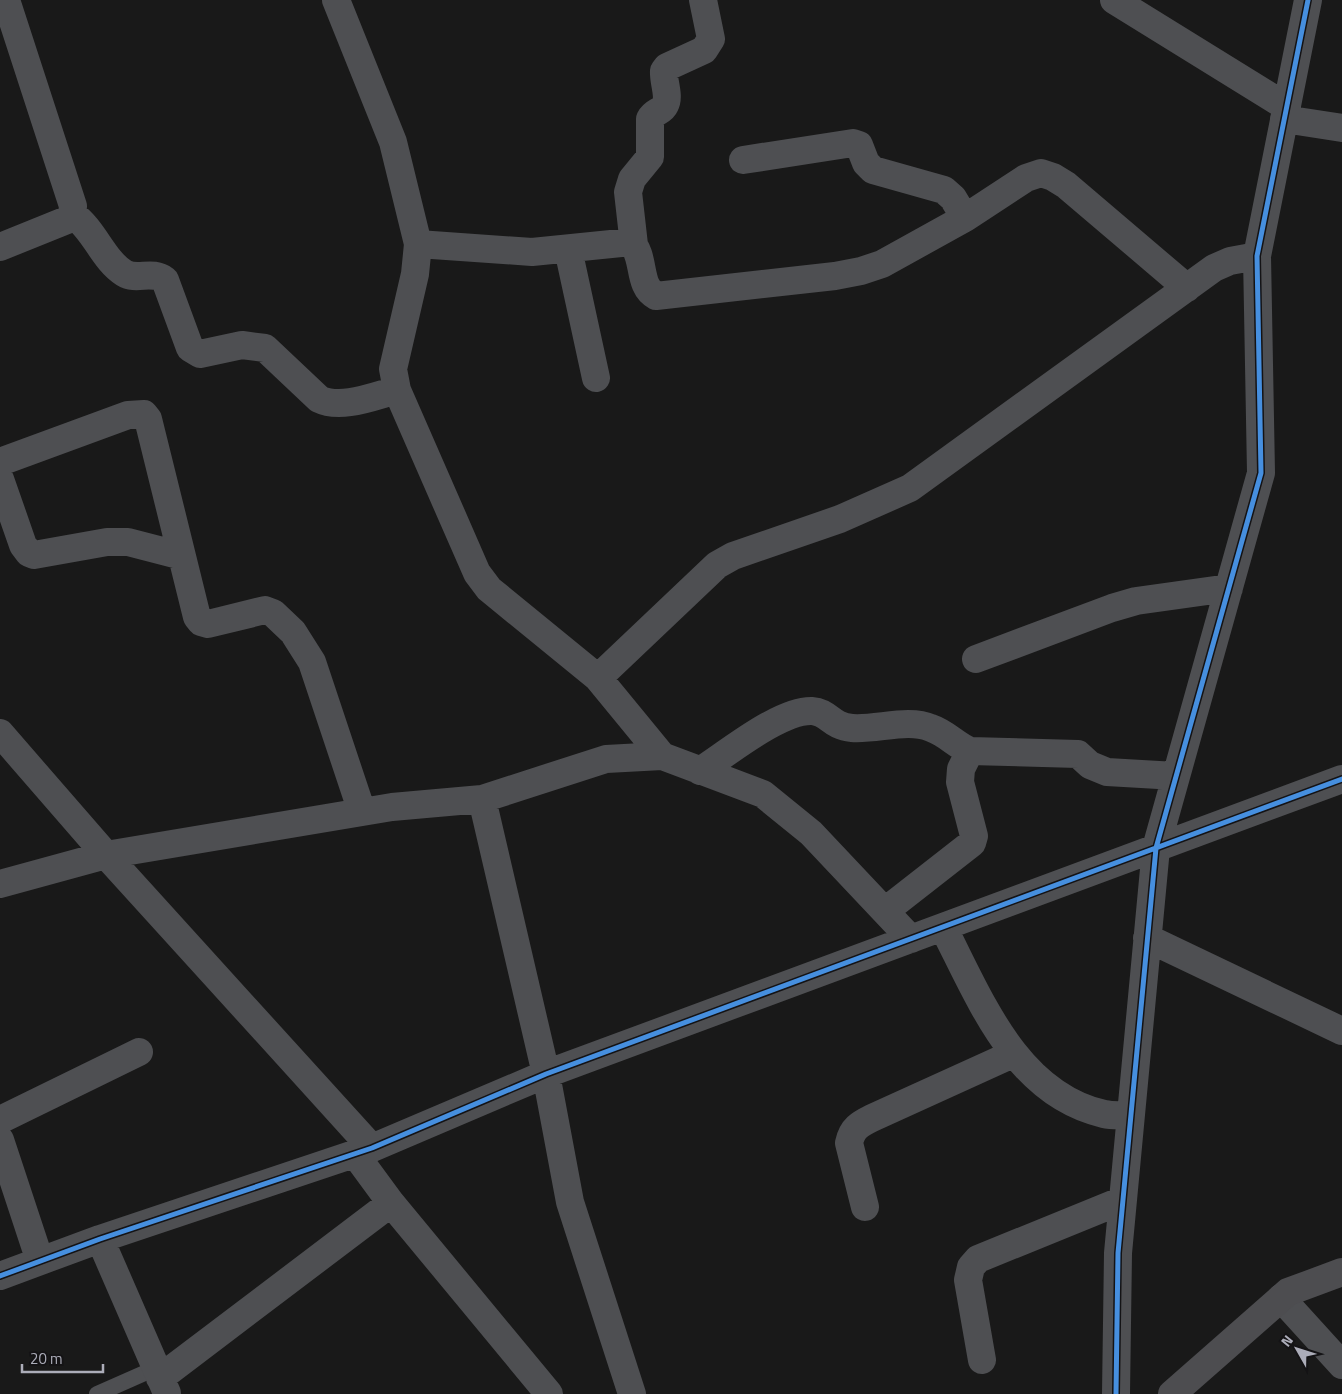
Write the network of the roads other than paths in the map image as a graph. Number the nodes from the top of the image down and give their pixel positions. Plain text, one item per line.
1 (6, 0) edge
2 (336, 0) edge
3 (703, 0) edge
4 (1114, 0) edge
5 (1308, 0) edge
6 (9, 44) edge
7 (1286, 113) junction
8 (1342, 128) edge
9 (743, 160) dead end
10 (72, 214) junction
11 (965, 218) junction
12 (418, 244) junction
13 (634, 245) junction
14 (0, 247) edge
15 (568, 248) junction
16 (1257, 256) junction
17 (1187, 288) junction
18 (596, 378) dead end
19 (397, 390) junction
20 (0, 462) edge
21 (0, 479) edge
22 (182, 556) junction
23 (1229, 588) junction
24 (976, 660) dead end
25 (598, 678) junction
26 (0, 733) edge
27 (970, 751) junction
28 (662, 756) junction
29 (700, 771) junction
30 (1176, 776) junction
31 (1342, 779) edge
32 (482, 799) junction
33 (362, 812) junction
34 (1156, 848) junction
35 (106, 855) junction
36 (0, 884) edge
37 (884, 911) junction
38 (943, 927) junction
39 (1148, 938) junction
40 (911, 939) junction
41 (1342, 1031) edge
42 (139, 1052) dead end
43 (1013, 1054) junction
44 (546, 1074) junction
45 (1131, 1115) junction
46 (0, 1120) edge
47 (0, 1140) edge
48 (363, 1151) junction
49 (1123, 1200) junction
50 (391, 1203) junction
51 (865, 1207) dead end
52 (100, 1239) junction
53 (40, 1261) junction
54 (1342, 1272) edge
55 (0, 1276) edge
56 (1281, 1298) junction
57 (982, 1360) dead end
58 (1342, 1365) edge
59 (161, 1380) edge
60 (97, 1394) edge
61 (549, 1394) edge
62 (632, 1394) edge
63 (1116, 1394) edge
64 (1172, 1394) edge

1 - 6 street
2 - 12 street
3 - 13 street
4 - 7 street
5 - 7 street
6 - 10 street
7 - 8 street
7 - 16 street
9 - 11 street
10 - 14 street
10 - 19 street
11 - 13 street
11 - 17 street
12 - 15 street
12 - 19 street
13 - 15 street
15 - 18 street
16 - 17 street
16 - 23 street
17 - 25 street
19 - 25 street
20 - 22 street
21 - 22 street
22 - 33 street
23 - 24 street
23 - 30 street
25 - 28 street
26 - 35 street
27 - 29 street
27 - 30 street
27 - 37 street
28 - 29 street
28 - 32 street
29 - 37 street
30 - 34 street
31 - 34 street
32 - 33 street
32 - 44 street
33 - 35 street
34 - 38 street
34 - 39 street
35 - 36 street
35 - 48 street
37 - 40 street
38 - 40 street
38 - 43 street
39 - 41 street
39 - 45 street
40 - 44 street
42 - 46 street
43 - 45 street
43 - 51 street
44 - 48 street
44 - 62 street
45 - 49 street
47 - 53 street
48 - 50 street
48 - 52 street
49 - 57 street
49 - 63 street
50 - 59 street
50 - 61 street
52 - 53 street
52 - 59 street
53 - 55 street
54 - 56 main road
56 - 58 street
56 - 64 main road
59 - 60 lane

